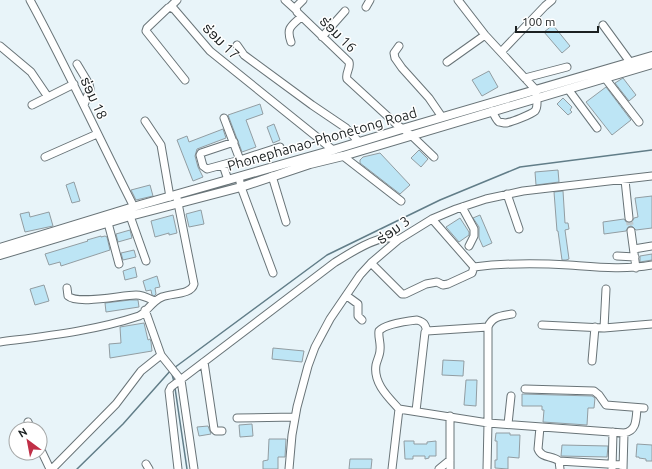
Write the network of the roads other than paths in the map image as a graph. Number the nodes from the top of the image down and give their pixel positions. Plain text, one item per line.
1 (30, 0) edge
2 (177, 0) edge
3 (285, 0) edge
4 (303, 0) edge
5 (459, 0) edge
6 (552, 0) edge
7 (170, 7) junction
8 (296, 10) junction
9 (345, 11) dead end
10 (301, 17) junction
11 (603, 25) dead end
12 (485, 35) junction
13 (322, 37) junction
14 (291, 42) dead end
15 (237, 45) dead end
16 (0, 46) edge
17 (399, 46) dead end
18 (501, 52) junction
19 (652, 56) edge
20 (447, 62) dead end
21 (630, 62) junction
22 (77, 64) dead end
23 (652, 64) edge
24 (568, 67) dead end
25 (525, 78) junction
26 (605, 78) junction
27 (184, 80) dead end
28 (74, 84) junction
29 (568, 89) junction
30 (536, 94) junction
31 (48, 98) junction
32 (32, 105) dead end
33 (84, 105) junction
34 (492, 111) junction
35 (442, 117) junction
36 (224, 118) dead end
37 (146, 121) dead end
38 (639, 122) dead end
39 (597, 128) dead end
40 (402, 129) junction
41 (97, 134) junction
42 (411, 135) junction
43 (234, 142) junction
44 (359, 142) junction
45 (280, 146) dead end
46 (333, 150) junction
47 (343, 156) junction
48 (45, 157) dead end
49 (434, 157) dead end
50 (240, 160) junction
51 (309, 161) junction
52 (223, 165) junction
53 (272, 176) junction
54 (652, 176) edge
55 (239, 177) junction
56 (228, 180) junction
57 (625, 180) junction
58 (241, 187) junction
59 (507, 194) junction
60 (175, 198) junction
61 (401, 201) dead end
62 (134, 207) junction
63 (462, 207) junction
64 (130, 216) junction
65 (629, 218) tunnel mouth
66 (432, 219) junction
67 (286, 222) dead end
68 (108, 223) junction
69 (519, 229) dead end
70 (631, 230) tunnel mouth
71 (398, 240) junction
72 (469, 246) dead end
73 (652, 246) edge
74 (0, 248) edge
75 (634, 253) junction
76 (0, 255) edge
77 (617, 256) dead end
78 (146, 262) dead end
79 (371, 263) junction
80 (119, 264) dead end
81 (652, 265) edge
82 (474, 267) junction
83 (636, 268) junction
84 (273, 273) dead end
85 (67, 288) dead end
86 (606, 289) dead end
87 (347, 296) junction
88 (154, 301) junction
89 (145, 310) junction
90 (512, 314) dead end
91 (362, 320) dead end
92 (652, 324) edge
93 (542, 325) dead end
94 (488, 327) junction
95 (595, 327) junction
96 (604, 328) junction
97 (427, 331) junction
98 (0, 342) edge
99 (162, 356) junction
100 (592, 361) dead end
101 (204, 362) junction
102 (177, 381) junction
103 (524, 389) dead end
104 (511, 396) dead end
105 (399, 409) junction
106 (416, 411) junction
107 (295, 416) junction
108 (450, 416) junction
109 (237, 418) dead end
110 (488, 423) junction
111 (508, 424) junction
112 (540, 427) junction
113 (222, 431) dead end
114 (613, 432) junction
115 (624, 433) junction
116 (450, 460) junction
117 (560, 465) edge
118 (612, 467) edge
119 (623, 467) edge
120 (51, 469) edge
121 (178, 469) edge
122 (194, 469) edge
123 (289, 469) edge
124 (392, 469) edge
125 (439, 469) edge
126 (450, 469) edge
127 (486, 469) edge

1 - 28 street, ຮ່ອມ 18
2 - 7 street
3 - 8 street, ຮ່ອມ 16
4 - 8 street
5 - 12 street
6 - 18 street
7 - 27 street
7 - 46 street, ຮ່ອມ 17
8 - 10 street, ຮ່ອມ 16
9 - 13 street
10 - 13 street, ຮ່ອມ 16
10 - 14 street
11 - 21 street
12 - 18 street
12 - 20 street
13 - 40 street, ຮ່ອມ 16
15 - 44 street
16 - 31 street
17 - 35 street
18 - 25 street
19 - 21 main road, Phonephanao-Phonetong Road
21 - 30 main road, Phonephanao-Phonetong Road
22 - 33 street
23 - 26 main road, Phonephanao-Phonetong Road
24 - 25 street
25 - 30 street
26 - 29 main road, Phonephanao-Phonetong Road
26 - 38 street
28 - 31 street
28 - 33 street, ຮ່ອມ 18
29 - 30 main road, Phonephanao-Phonetong Road
29 - 39 street
30 - 34 main road, Phonephanao-Phonetong Road
30 - 34 street
30 - 35 main road, Phonephanao-Phonetong Road
31 - 32 street
33 - 41 street, ຮ່ອມ 18
34 - 42 main road, Phonephanao-Phonetong Road
35 - 40 main road, Phonephanao-Phonetong Road
36 - 43 street
37 - 60 street
40 - 42 street, ຮ່ອມ 16
40 - 44 main road, Phonephanao-Phonetong Road
41 - 48 street
41 - 62 street, ຮ່ອມ 18
42 - 47 main road, Phonephanao-Phonetong Road
42 - 49 street, ຮ່ອມ 16
43 - 50 street
43 - 52 street
44 - 46 main road, Phonephanao-Phonetong Road
45 - 50 street
46 - 51 main road, Phonephanao-Phonetong Road
47 - 51 main road, Phonephanao-Phonetong Road
47 - 61 street
50 - 52 street
51 - 53 main road, Phonephanao-Phonetong Road
51 - 55 main road, Phonephanao-Phonetong Road
52 - 56 street
53 - 58 main road, Phonephanao-Phonetong Road
53 - 67 street
54 - 57 street, ຮ່ອມ 3
55 - 56 main road, Phonephanao-Phonetong Road
55 - 58 street
56 - 60 main road, Phonephanao-Phonetong Road
57 - 59 street, ຮ່ອມ 3
57 - 65 street
58 - 60 main road, Phonephanao-Phonetong Road
58 - 84 street
59 - 63 street, ຮ່ອມ 3
59 - 69 street
60 - 62 main road, Phonephanao-Phonetong Road
60 - 64 main road, Phonephanao-Phonetong Road
60 - 88 street
62 - 74 main road, Phonephanao-Phonetong Road
63 - 66 street, ຮ່ອມ 3
63 - 72 street
64 - 68 main road, Phonephanao-Phonetong Road
64 - 78 street
66 - 71 street, ຮ່ອມ 3
66 - 82 street
68 - 76 main road, Phonephanao-Phonetong Road
68 - 80 street
70 - 75 street
71 - 79 street, ຮ່ອມ 3
71 - 101 street
73 - 75 street
75 - 77 street
75 - 83 street
79 - 82 street
79 - 87 street, ຮ່ອມ 3
81 - 83 street
82 - 83 street
85 - 88 street
86 - 96 street
87 - 91 street
87 - 107 street, ຮ່ອມ 3
88 - 89 street
89 - 98 street
89 - 99 street
90 - 94 street
92 - 96 street
93 - 95 street
94 - 97 street
94 - 110 street
95 - 96 street
95 - 100 street
97 - 105 street
97 - 106 street
99 - 102 street
99 - 120 street
101 - 102 street
101 - 113 street
102 - 121 street
102 - 122 street
103 - 115 street
104 - 111 street
105 - 106 street
105 - 124 street
106 - 108 street
107 - 109 street
107 - 123 street, ຮ່ອມ 3
108 - 110 street
108 - 116 street
110 - 111 street
110 - 127 street
111 - 112 street
112 - 114 street
112 - 117 street
114 - 115 street
114 - 118 street
115 - 119 street
116 - 125 street
116 - 126 street
117 - 118 street
118 - 119 street

